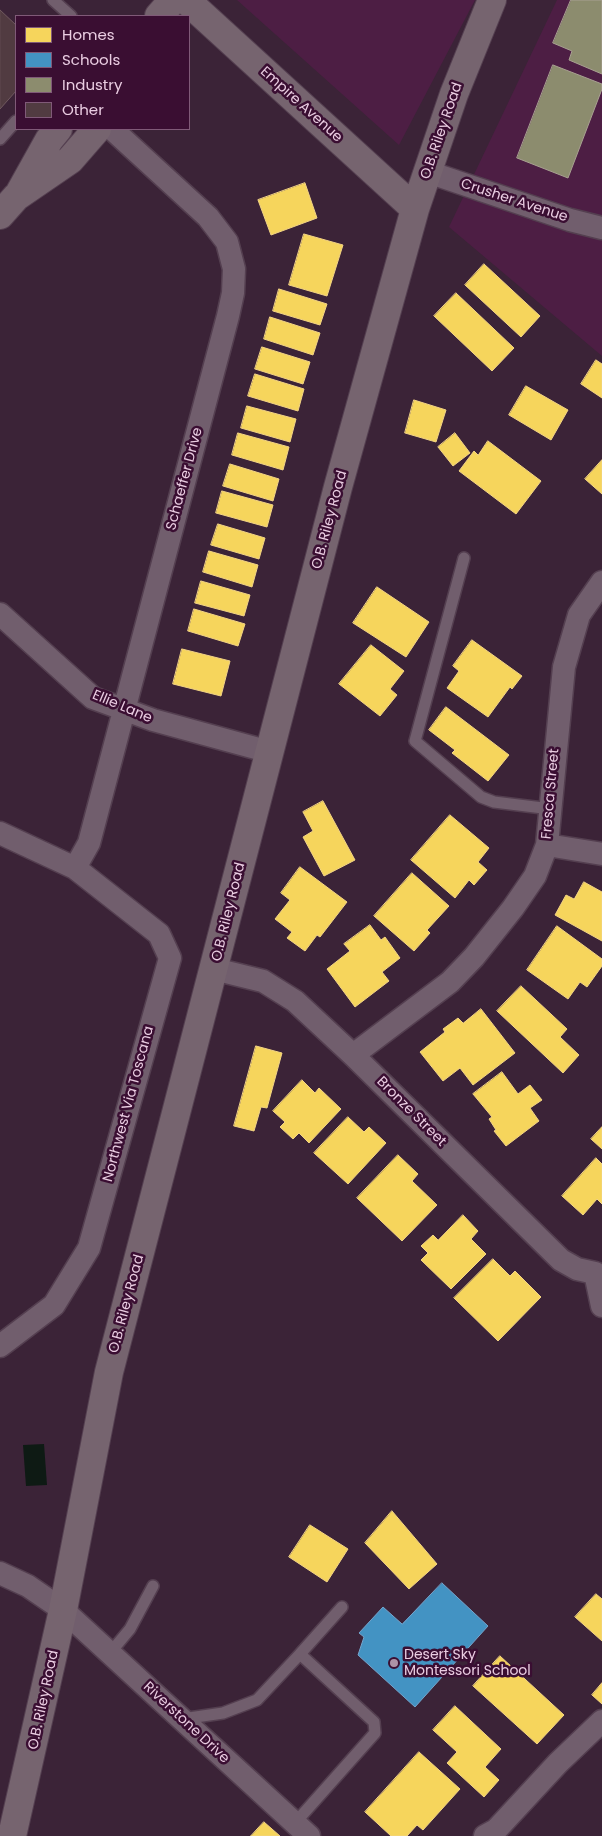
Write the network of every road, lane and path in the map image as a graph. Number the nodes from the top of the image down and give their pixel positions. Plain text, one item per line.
1 (53, 0) edge
2 (173, 0) edge
3 (492, 0) edge
4 (191, 11) edge
5 (70, 15) edge
6 (160, 15) edge
7 (15, 122) edge
8 (57, 130) edge
9 (96, 130) edge
10 (113, 130) edge
11 (0, 140) edge
12 (428, 172) junction
13 (8, 206) edge
14 (416, 209) junction
15 (602, 228) edge
16 (464, 558) dead end
17 (602, 582) edge
18 (0, 614) edge
19 (124, 710) junction
20 (270, 752) junction
21 (550, 809) junction
22 (0, 833) edge
23 (548, 844) junction
24 (602, 854) edge
25 (76, 868) junction
26 (214, 969) junction
27 (353, 1055) junction
28 (599, 1271) edge
29 (602, 1306) edge
30 (0, 1346) edge
31 (0, 1573) edge
32 (152, 1586) dead end
33 (342, 1607) dead end
34 (63, 1610) junction
35 (110, 1653) junction
36 (300, 1654) junction
37 (182, 1719) junction
38 (602, 1721) edge
39 (302, 1830) edge
40 (12, 1836) edge
41 (485, 1836) edge

1 - 5 lane
2 - 6 street
3 - 12 street, O.B. Riley Road
4 - 14 street, Empire Avenue
7 - 11 lane
8 - 13 street
9 - 13 street
10 - 19 street, Schaeffer Drive
12 - 14 street, O.B. Riley Road
12 - 15 street, Crusher Avenue
14 - 20 street, O.B. Riley Road
16 - 21 lane
17 - 21 street, Fresca Street
18 - 19 street, Ellie Lane
19 - 20 street, Ellie Lane
19 - 25 street, Schaeffer Drive
20 - 26 street, O.B. Riley Road
21 - 23 street, Fresca Street
22 - 25 street, Northwest Via Toscana
23 - 24 street
23 - 27 street, Fresca Street
25 - 30 street, Northwest Via Toscana
26 - 27 street, Bronze Street
26 - 34 street, O.B. Riley Road
27 - 28 street, Bronze Street
28 - 29 street
31 - 34 street, Riverstone Drive
32 - 35 lane
33 - 36 lane
34 - 35 street, Riverstone Drive
34 - 40 street, O.B. Riley Road
35 - 37 street, Riverstone Drive
36 - 37 lane
36 - 39 lane
37 - 39 street, Riverstone Drive
38 - 41 street

